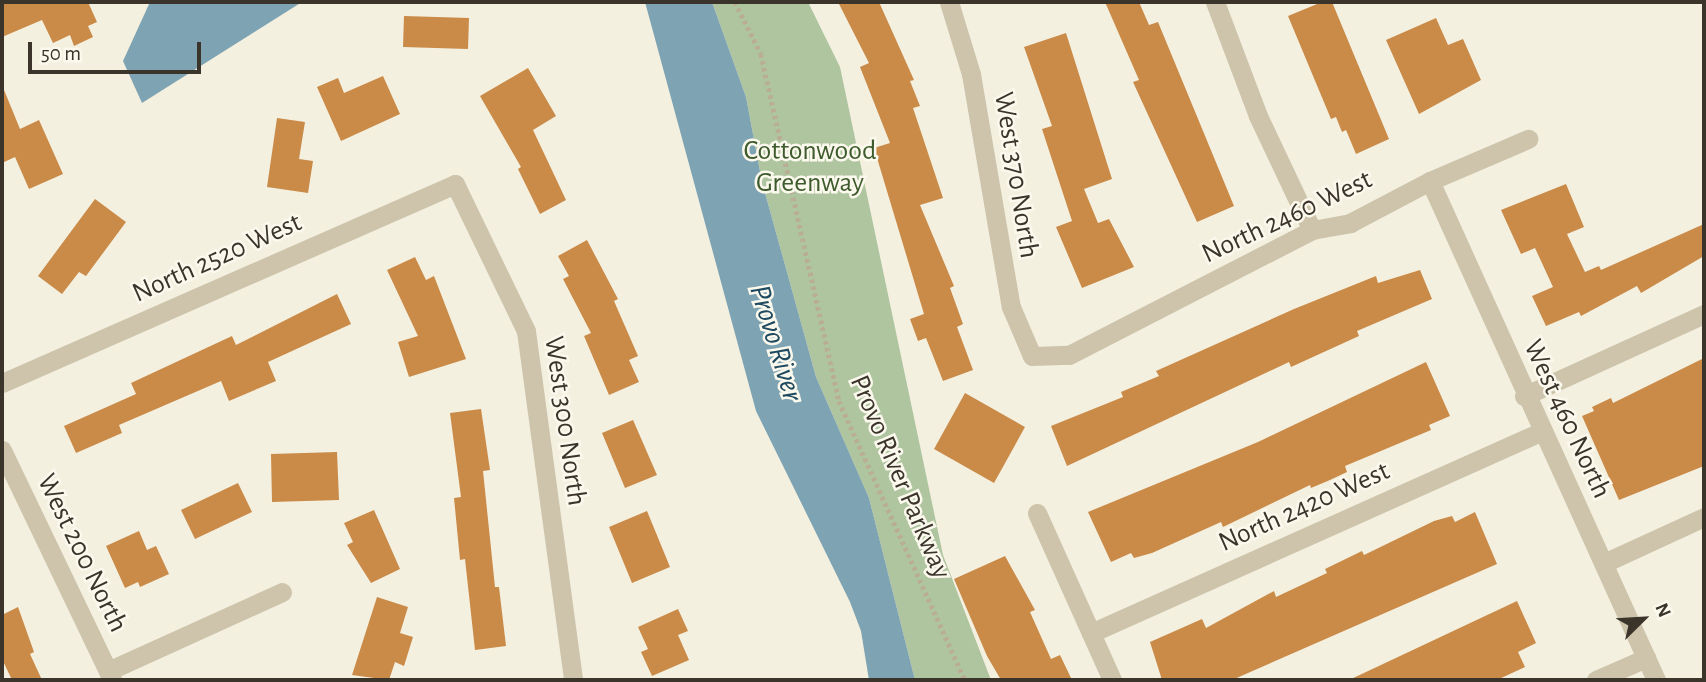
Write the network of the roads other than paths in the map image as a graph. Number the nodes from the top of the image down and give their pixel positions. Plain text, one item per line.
1 (949, 2) edge
2 (1214, 2) edge
3 (1528, 139) dead end
4 (1430, 181) junction
5 (455, 184) joint
6 (1312, 230) junction
7 (1704, 314) edge
8 (1032, 356) joint
9 (2, 383) edge
10 (1524, 396) junction
11 (1540, 432) junction
12 (2, 450) edge
13 (1037, 513) dead end
14 (1704, 517) edge
15 (1604, 563) junction
16 (282, 592) dead end
17 (1091, 633) junction
18 (1646, 658) junction
19 (110, 676) edge
20 (573, 680) edge
21 (1112, 680) edge
22 (1596, 680) edge
23 (1656, 680) edge

1 - 8 street, West 370 North
2 - 6 street
3 - 4 street, North 2460 West
4 - 6 street, North 2460 West
4 - 10 street, West 460 North
5 - 9 street, North 2520 West
5 - 20 street, West 300 North
6 - 8 street, North 2460 West
7 - 10 street
10 - 11 street, West 460 North
11 - 15 street, West 460 North
11 - 17 street, North 2420 West
12 - 19 street, West 200 North
13 - 17 street
14 - 15 street
15 - 18 street, West 460 North
16 - 19 street
17 - 21 street
18 - 22 street
18 - 23 street, West 460 North

